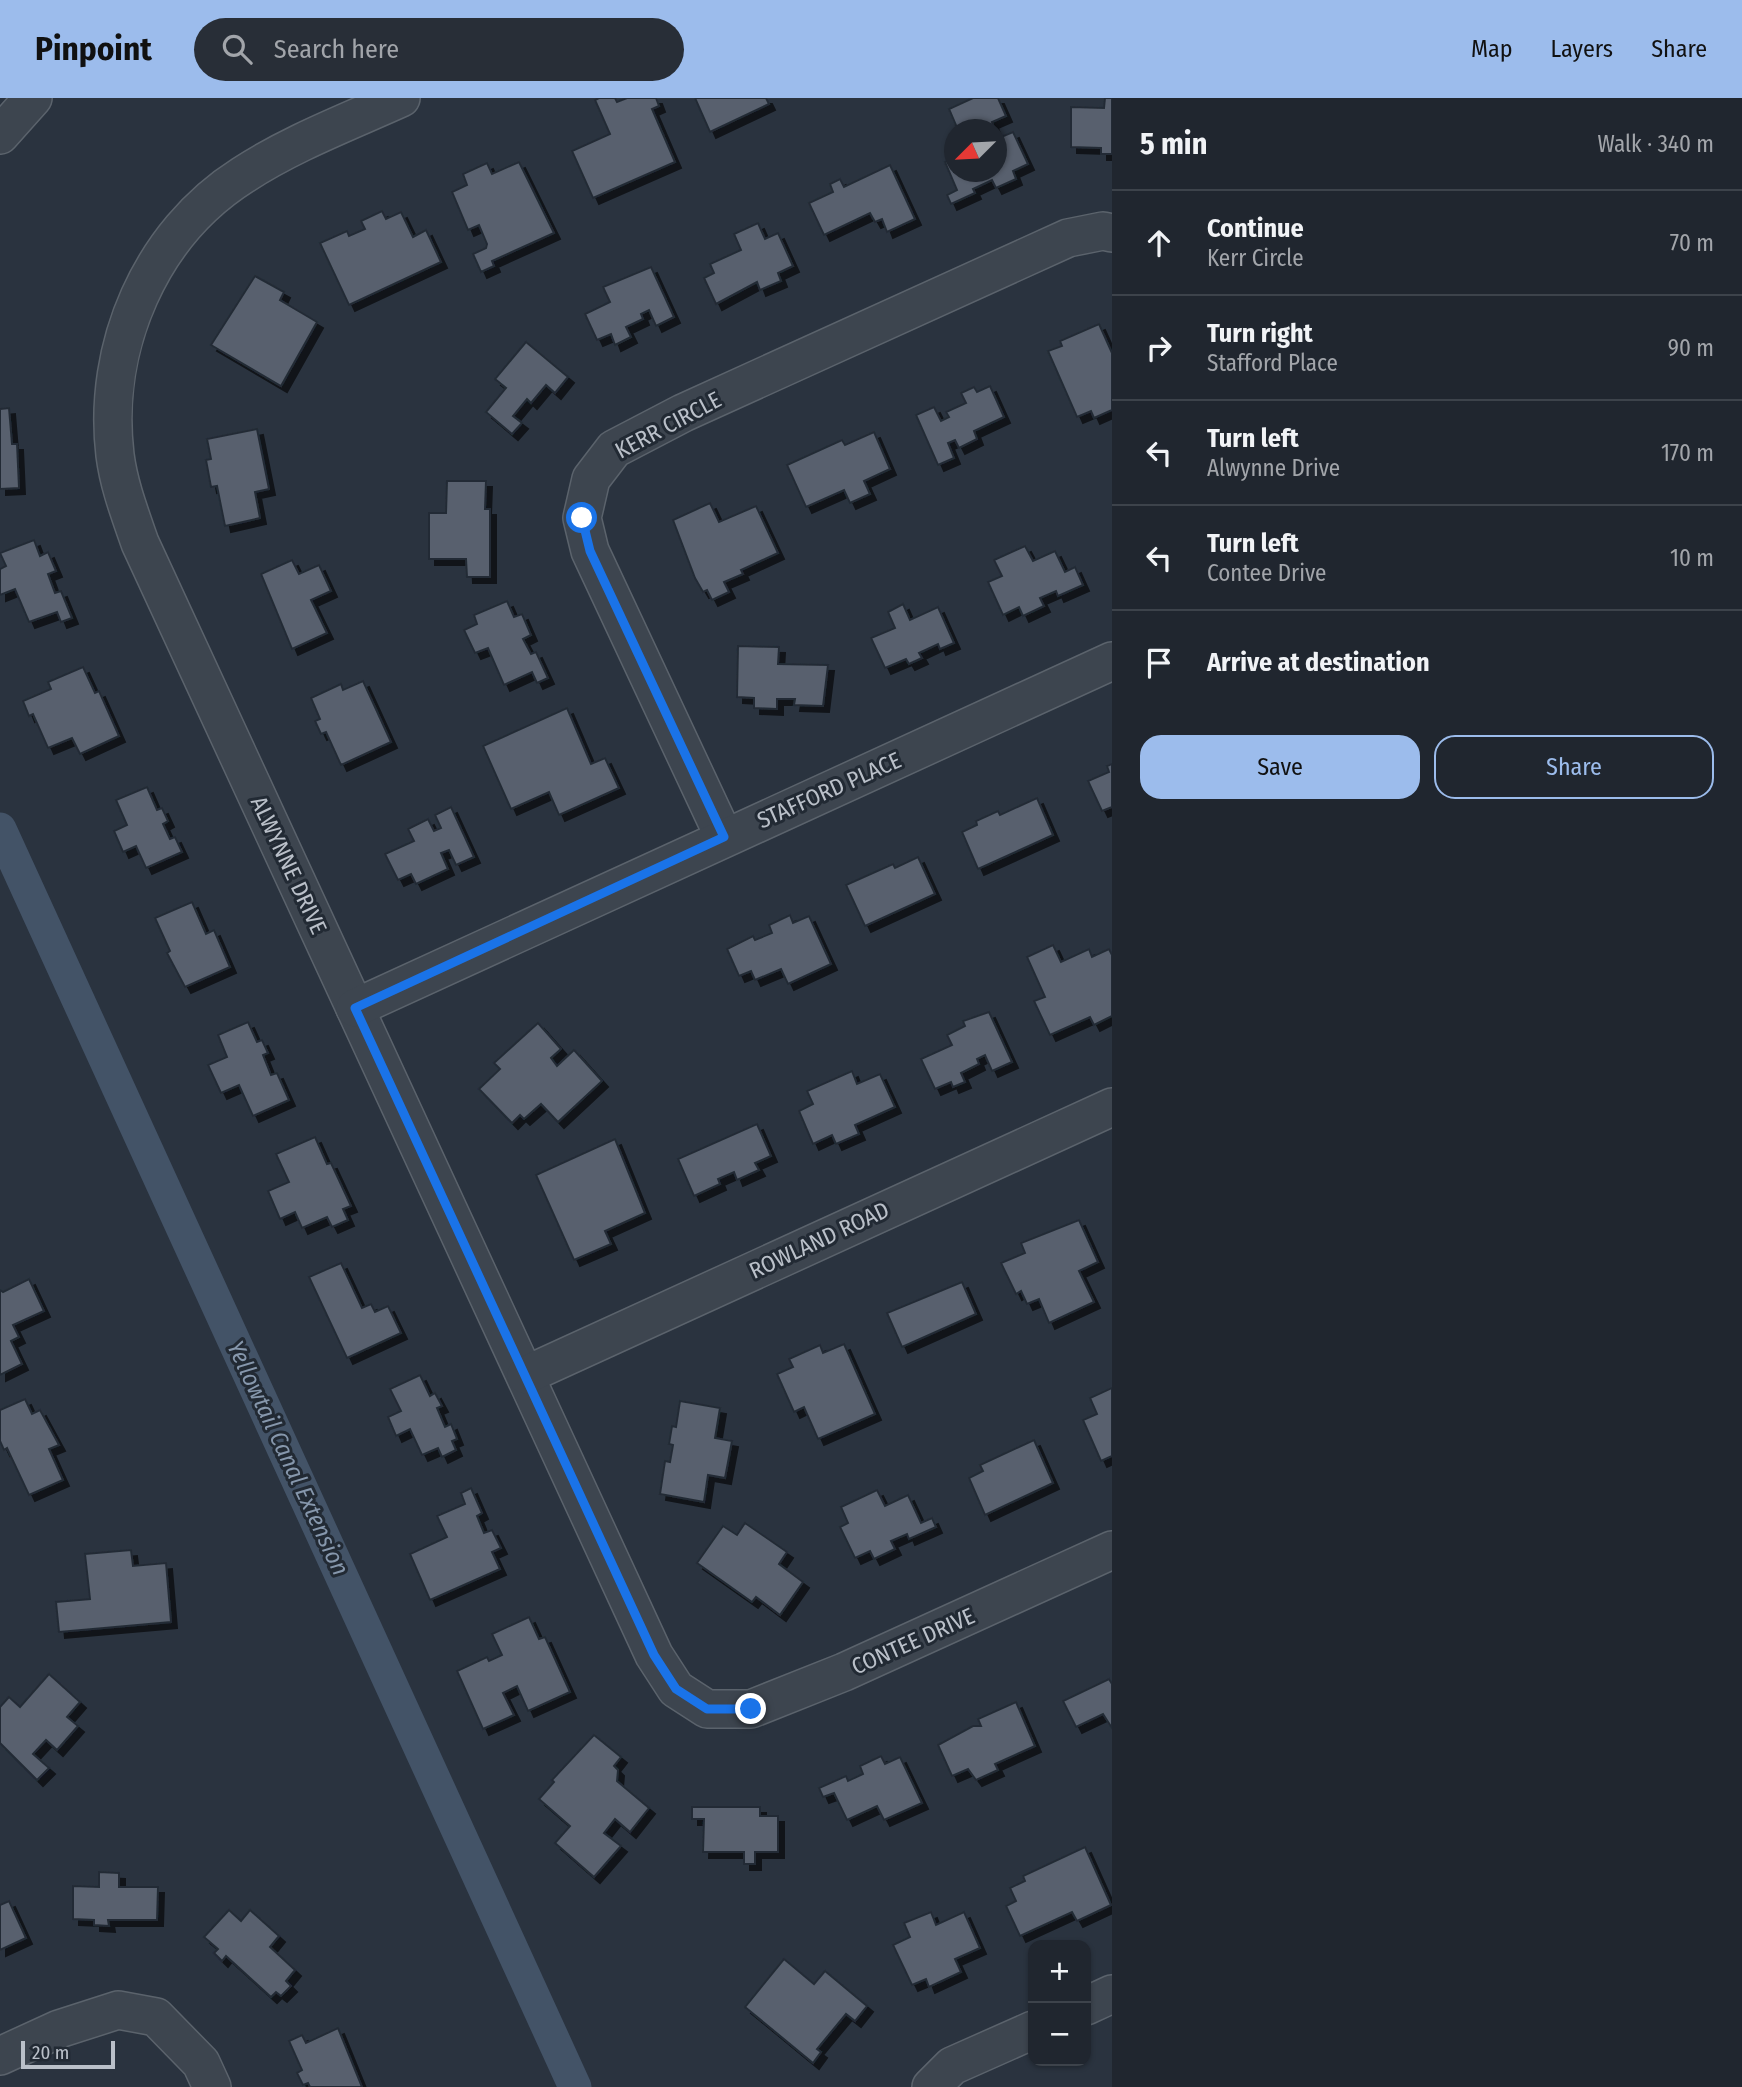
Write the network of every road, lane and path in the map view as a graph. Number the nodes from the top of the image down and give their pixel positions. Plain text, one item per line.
1 (33, 98) edge
2 (401, 98) edge
3 (0, 135) edge
4 (1112, 233) edge
5 (1112, 661) edge
6 (724, 837) junction
7 (355, 1008) junction
8 (1112, 1107) edge
9 (526, 1375) junction
10 (1112, 1550) edge
11 (707, 1709) joint
12 (1112, 1994) edge
13 (1091, 2004) edge
14 (1028, 2032) edge
15 (0, 2056) edge
16 (212, 2087) edge
17 (931, 2087) edge

1 - 3 street
2 - 7 street, ALWYNNE DRIVE
4 - 6 street, KERR CIRCLE
5 - 6 street, STAFFORD PLACE
6 - 7 street, STAFFORD PLACE
7 - 9 street, ALWYNNE DRIVE
8 - 9 street, ROWLAND ROAD
9 - 11 street, ALWYNNE DRIVE
10 - 11 street, CONTEE DRIVE
12 - 13 street
14 - 17 street
15 - 16 street

